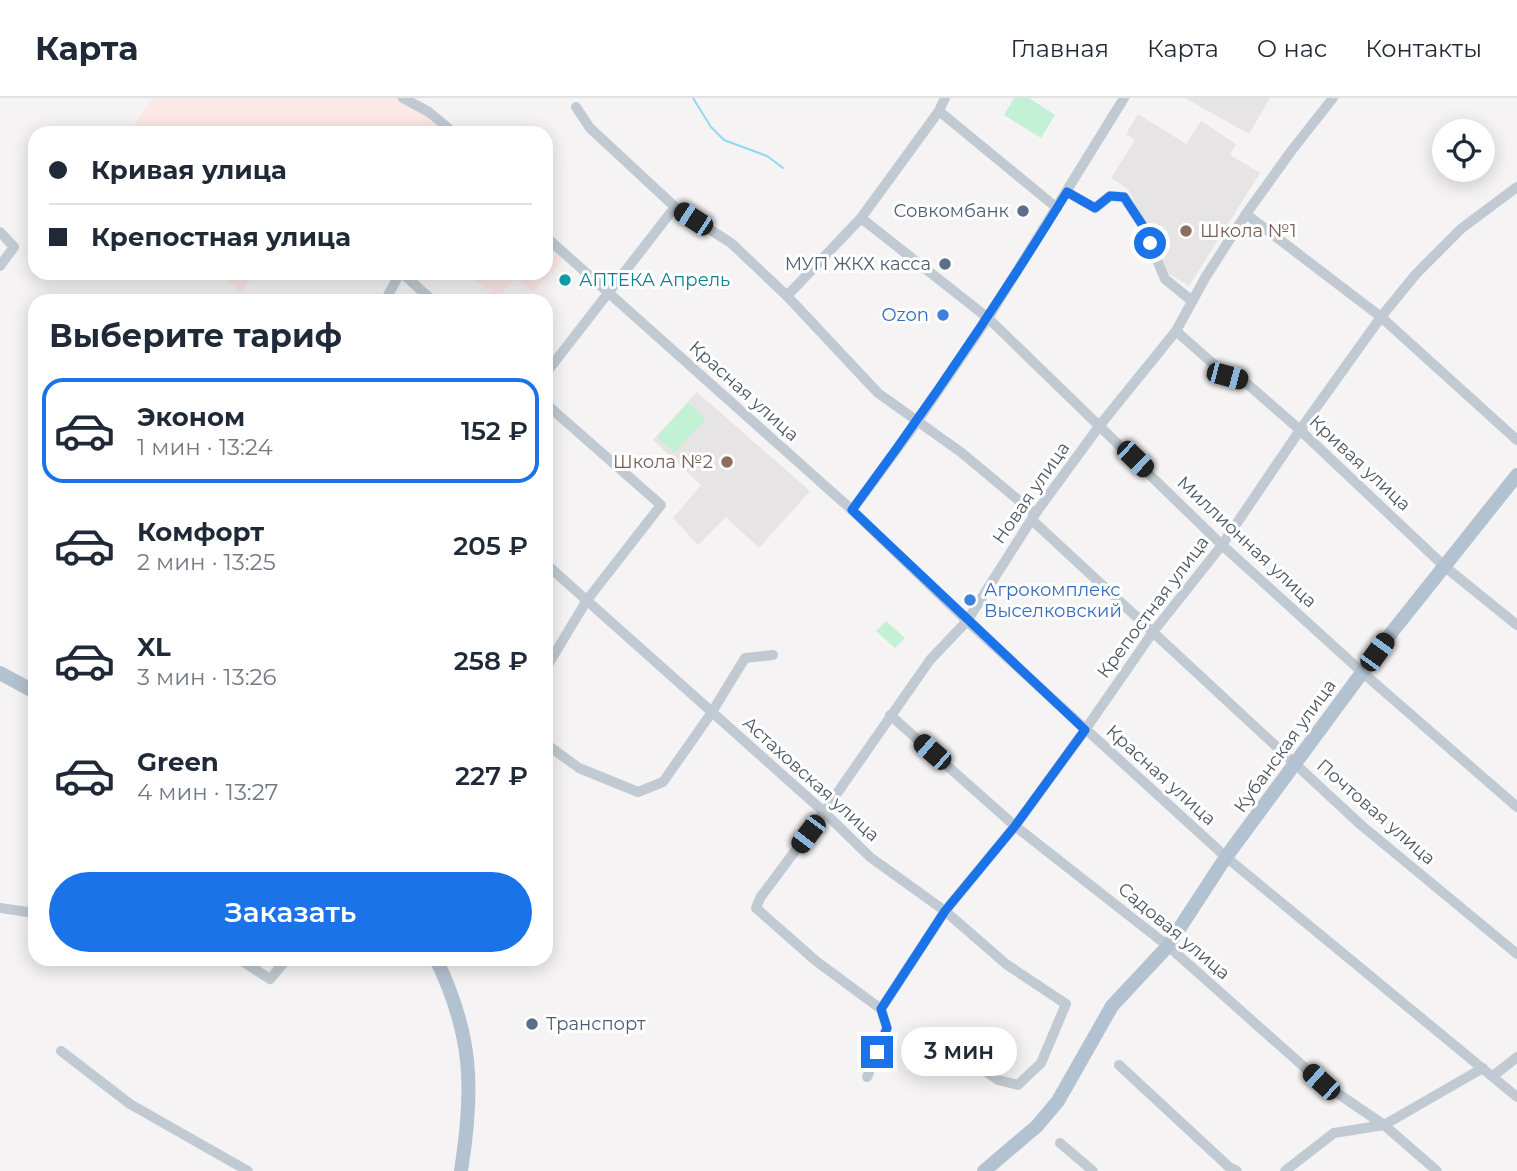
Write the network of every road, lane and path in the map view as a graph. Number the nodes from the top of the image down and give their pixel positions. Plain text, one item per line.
1 (403, 98) edge
2 (1124, 98) edge
3 (1333, 98) edge
4 (941, 102) edge
5 (576, 107) dead end
6 (446, 126) edge
7 (1517, 187) edge
8 (1067, 192) junction
9 (675, 207) junction
10 (1057, 208) junction
11 (1246, 214) junction
12 (861, 218) junction
13 (0, 232) edge
14 (553, 243) edge
15 (1, 265) edge
16 (409, 280) edge
17 (607, 293) junction
18 (425, 294) edge
19 (787, 296) junction
20 (1192, 301) junction
21 (1381, 317) junction
22 (988, 318) junction
23 (1177, 331) junction
24 (553, 364) edge
25 (553, 410) edge
26 (917, 422) junction
27 (1100, 425) junction
28 (1300, 430) junction
29 (1517, 440) edge
30 (1517, 475) edge
31 (852, 510) junction
32 (1033, 517) junction
33 (1222, 545) junction
34 (1444, 566) junction
35 (553, 570) edge
36 (587, 600) junction
37 (967, 621) junction
38 (1517, 625) edge
39 (1153, 632) junction
40 (773, 655) dead end
41 (553, 656) edge
42 (1362, 672) junction
43 (0, 673) edge
44 (28, 688) edge
45 (712, 712) junction
46 (890, 715) junction
47 (1085, 730) junction
48 (553, 749) edge
49 (1296, 765) junction
50 (1517, 807) edge
51 (824, 812) junction
52 (1015, 826) junction
53 (1226, 857) junction
54 (0, 908) edge
55 (945, 911) junction
56 (28, 912) edge
57 (1168, 946) junction
58 (1517, 954) edge
59 (250, 966) edge
60 (281, 966) edge
61 (439, 966) edge
62 (881, 1009) junction
63 (947, 1045) dead end
64 (61, 1051) dead end
65 (1517, 1058) edge
66 (1119, 1065) dead end
67 (1483, 1068) junction
68 (1493, 1076) junction
69 (867, 1077) dead end
70 (1517, 1097) edge
71 (1384, 1125) junction
72 (1060, 1143) dead end
73 (248, 1171) edge
74 (461, 1171) edge
75 (984, 1171) edge
76 (1093, 1171) edge
77 (1237, 1171) edge
78 (1285, 1171) edge
79 (1437, 1171) edge

1 - 6 street
2 - 8 street
3 - 11 street, Новая улица
4 - 10 street
4 - 12 street
5 - 9 street, Почтовая улица
7 - 21 street, Крепостная улица
8 - 10 street
8 - 20 street
9 - 17 street
9 - 19 street, Почтовая улица
10 - 22 street
11 - 20 street, Новая улица
11 - 21 street
12 - 19 street
12 - 22 street, Миллионная улица
13 - 15 street
14 - 17 street, Красная улица
16 - 18 street
17 - 24 street
17 - 31 street, Красная улица
19 - 26 street, Почтовая улица
20 - 23 street, Новая улица
21 - 28 street, Крепостная улица
21 - 29 street
22 - 26 street
22 - 27 street, Миллионная улица
23 - 27 street, Новая улица
23 - 28 street, Кривая улица
25 - 36 street
26 - 31 street
26 - 32 street, Почтовая улица
27 - 32 street, Новая улица
27 - 33 street, Миллионная улица
28 - 33 street, Крепостная улица
28 - 34 street, Кривая улица
30 - 34 main road, Кубанская улица
31 - 37 street, Красная улица
32 - 37 street, Новая улица
32 - 39 street, Почтовая улица
33 - 39 street, Крепостная улица
33 - 42 street, Миллионная улица
34 - 38 street, Кривая улица
34 - 42 main road, Кубанская улица
35 - 36 street, Астаховская улица
36 - 41 street
36 - 45 street, Астаховская улица
37 - 46 street, Новая улица
37 - 47 street, Красная улица
39 - 47 street, Крепостная улица
39 - 49 street, Почтовая улица
40 - 45 street
42 - 49 main road, Кубанская улица
42 - 50 street, Миллионная улица
43 - 44 main road
45 - 48 street
45 - 51 street, Астаховская улица
46 - 51 street, Новая улица
46 - 52 street, Садовая улица
47 - 52 street, Крепостная улица
47 - 53 street, Красная улица
49 - 53 main road, Кубанская улица
49 - 58 street, Почтовая улица
51 - 55 street, Астаховская улица
51 - 62 street, Новая улица
52 - 55 street, Крепостная улица
52 - 57 street, Садовая улица
53 - 57 main road, Кубанская улица
53 - 67 street, Красная улица
54 - 56 street
55 - 62 street, Крепостная улица
55 - 63 street, Астаховская улица
57 - 71 street, Садовая улица
57 - 75 main road, Кубанская улица
59 - 60 street
61 - 74 main road
62 - 69 street
64 - 73 street
65 - 68 street
66 - 77 street
67 - 68 street, Красная улица
67 - 71 street
68 - 70 street, Красная улица
71 - 78 street
71 - 79 street, Садовая улица
72 - 76 street

